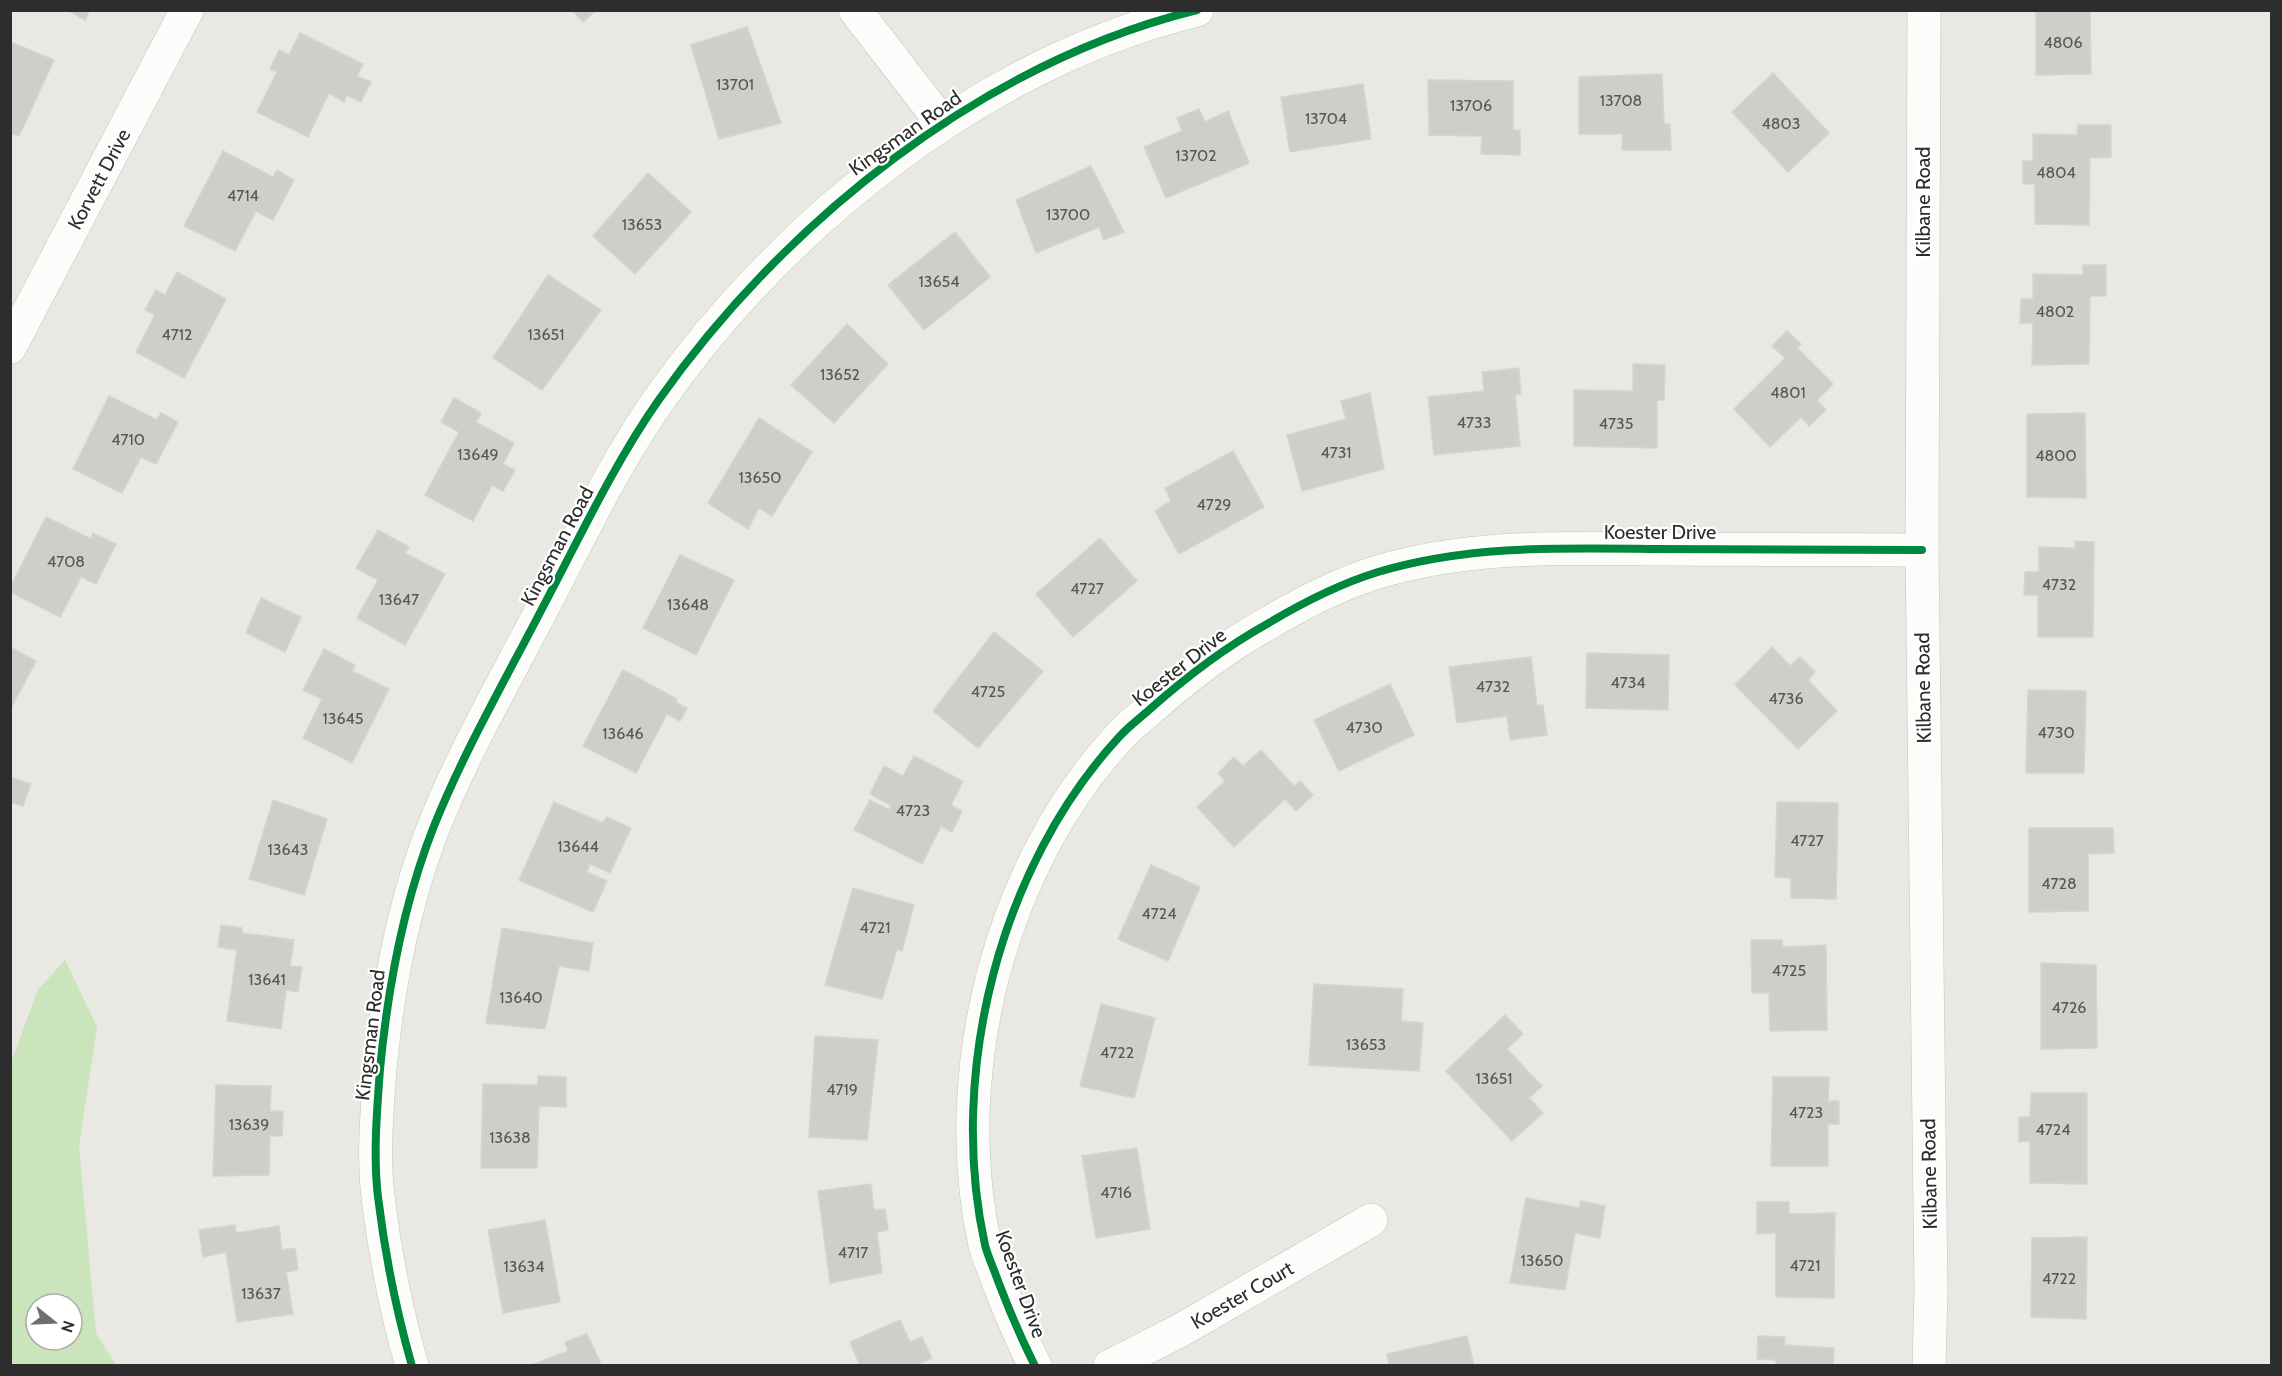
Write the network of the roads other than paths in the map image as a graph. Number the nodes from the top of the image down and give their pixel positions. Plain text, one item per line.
1 (187, 10) edge
2 (855, 10) edge
3 (1197, 10) edge
4 (1924, 10) edge
5 (943, 124) junction
6 (10, 347) edge
7 (1922, 550) junction
8 (1371, 1220) dead end
9 (412, 1365) edge
10 (1035, 1365) edge
11 (1110, 1365) edge
12 (1929, 1365) edge

1 - 6 street, Korvett Drive
2 - 5 street
3 - 5 street, Kingsman Road
4 - 7 street, Kilbane Road
5 - 9 street, Kingsman Road
7 - 10 street, Koester Drive
7 - 12 street, Kilbane Road
8 - 11 street, Koester Court

